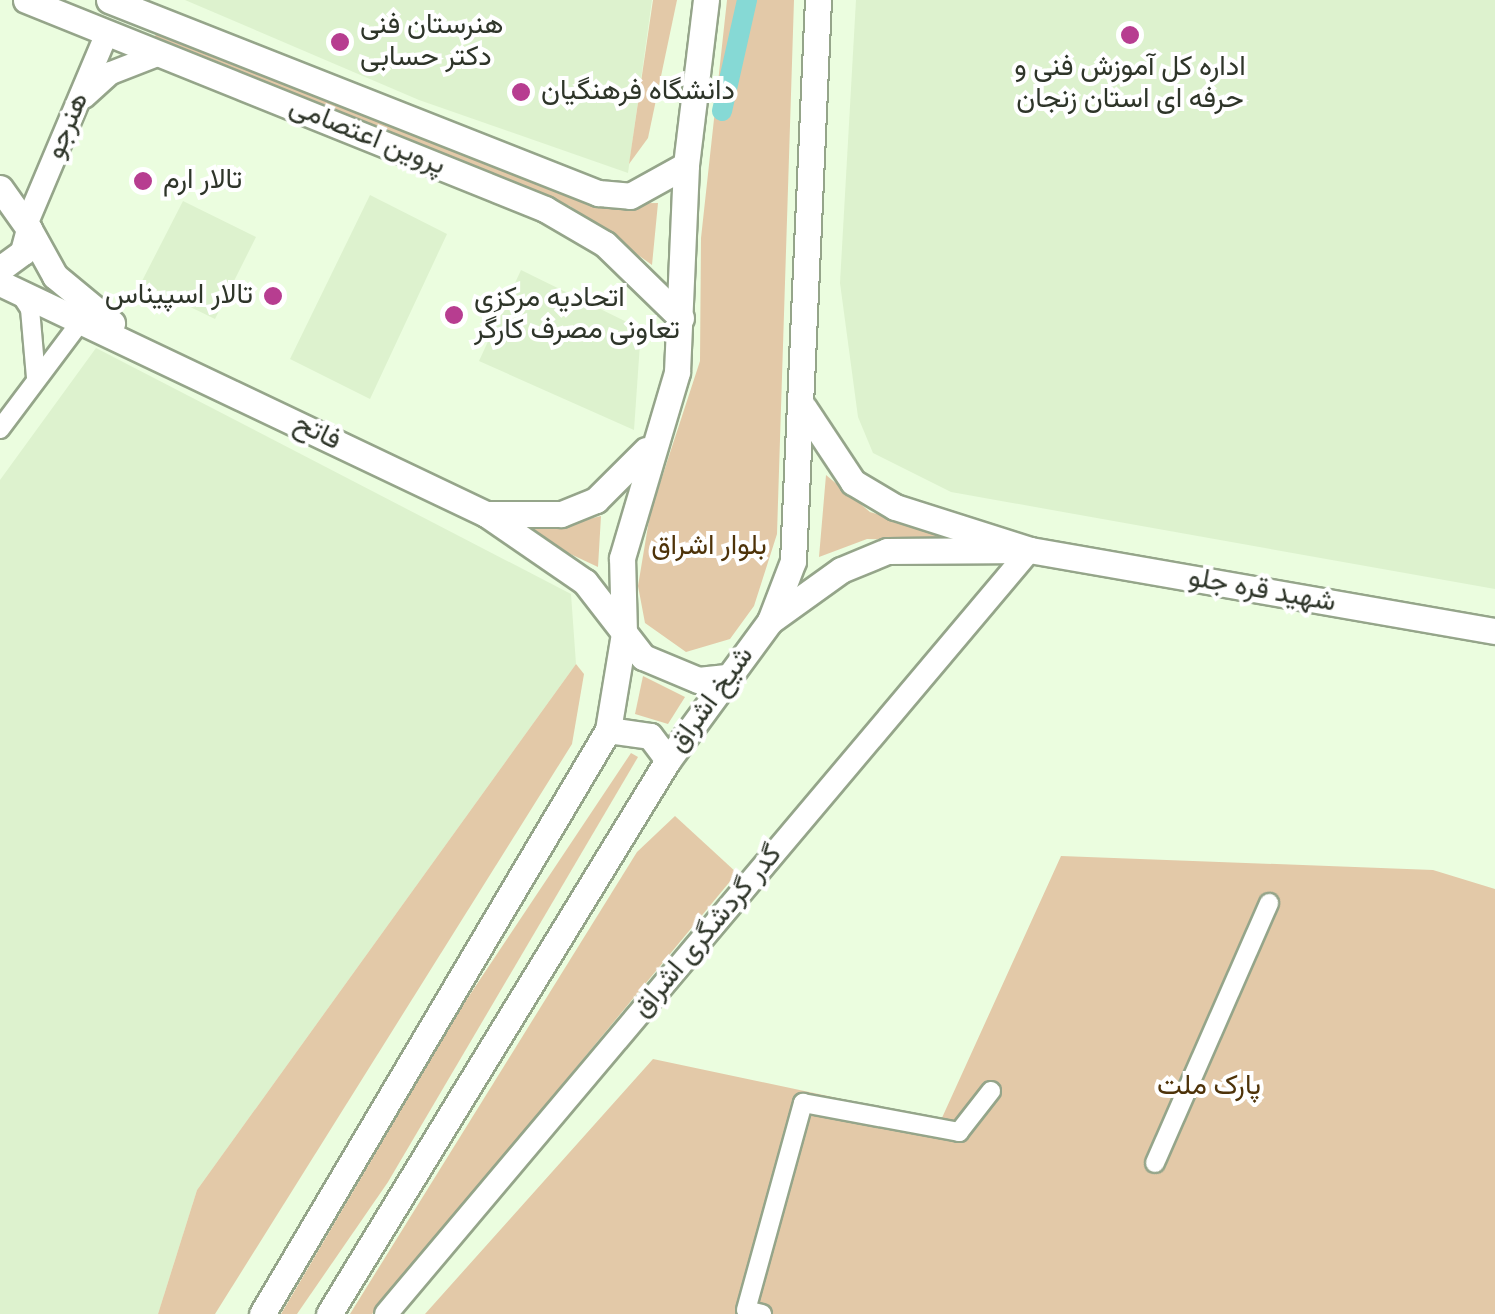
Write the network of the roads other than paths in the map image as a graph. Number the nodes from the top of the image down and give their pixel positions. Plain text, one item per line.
1 (26, 0) edge
2 (706, 0) edge
3 (818, 0) edge
4 (114, 2) edge
5 (108, 33) junction
6 (160, 54) junction
7 (78, 103) junction
8 (686, 165) junction
9 (0, 188) edge
10 (28, 224) junction
11 (0, 270) edge
12 (10, 287) edge
13 (681, 318) junction
14 (81, 320) junction
15 (147, 352) junction
16 (36, 376) junction
17 (800, 399) junction
18 (0, 430) edge
19 (652, 444) junction
20 (486, 514) junction
21 (1030, 550) junction
22 (770, 621) junction
23 (1495, 631) edge
24 (624, 634) junction
25 (728, 677) junction
26 (608, 730) junction
27 (668, 760) junction
28 (1269, 903) dead end
29 (991, 1092) dead end
30 (1155, 1164) dead end
31 (751, 1313) edge
32 (262, 1314) edge
33 (329, 1314) edge
34 (386, 1314) edge

1 - 5 main road, پروین اعتصامی
2 - 8 main road
3 - 17 main road, شیخ اشراق
4 - 5 main road
4 - 8 main road, پروین اعتصامی
5 - 6 main road, پروین اعتصامی
5 - 7 street, هنرجو
6 - 7 street
6 - 13 main road, پروین اعتصامی
7 - 10 street, هنرجو
8 - 13 main road
9 - 10 main road
10 - 11 main road
10 - 15 main road
12 - 14 main road
12 - 16 street
13 - 19 main road
14 - 15 main road
14 - 16 street
15 - 20 main road, فاتح
16 - 18 street
17 - 21 main road
17 - 22 main road, شیخ اشراق
19 - 20 main road
19 - 24 main road
20 - 24 main road, فاتح
21 - 22 main road
21 - 23 main road, شهید قره جلو
21 - 34 street, گدر گردشگری اشراق
22 - 25 main road, شیخ اشراق
24 - 25 main road, فاتح
24 - 26 main road
25 - 27 main road, شیخ اشراق
26 - 27 main road
26 - 32 main road
27 - 33 main road, شیخ اشراق
28 - 30 street
29 - 31 street

